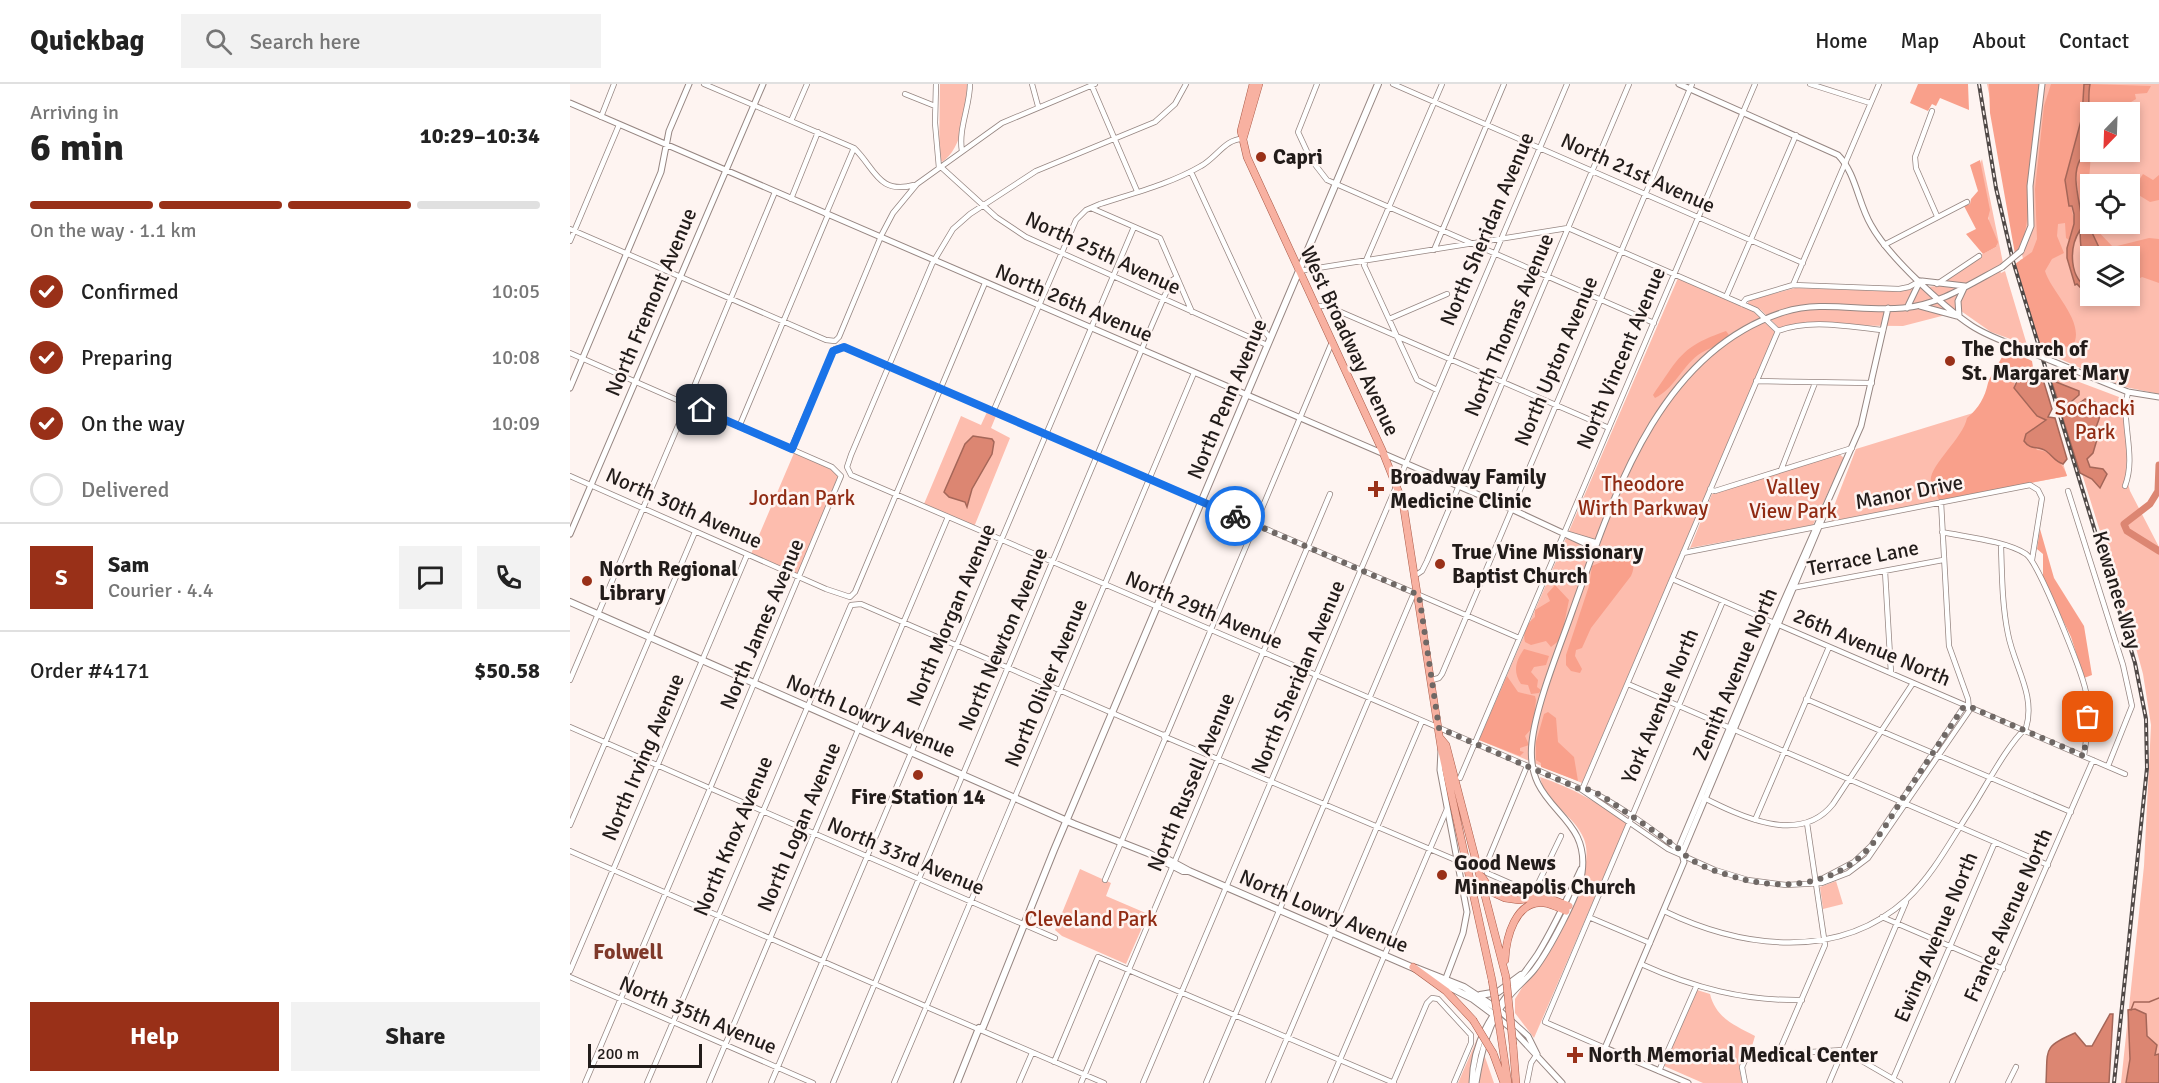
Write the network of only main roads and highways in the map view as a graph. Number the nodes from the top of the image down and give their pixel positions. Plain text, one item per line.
1 (1253, 84) edge
2 (1259, 84) edge
3 (1378, 84) edge
4 (1243, 139) junction
5 (1299, 271) junction
6 (570, 602) edge
7 (1441, 743) junction
8 (1067, 820) junction
9 (1475, 865) junction
10 (1413, 967) junction
11 (1505, 974) junction
12 (1521, 975) road end
13 (1476, 993) junction
14 (957, 1083) edge
15 (1506, 1083) edge
16 (1516, 1083) edge

1 - 4 main road, West Broadway Avenue
2 - 4 main road
3 - 5 main road, North Penn Avenue
4 - 5 main road, West Broadway Avenue
5 - 7 main road, West Broadway Avenue
5 - 8 main road, North Penn Avenue
6 - 8 main road, North Lowry Avenue
7 - 9 main road, West Broadway Avenue
7 - 15 main road, West Broadway Avenue, bridge
8 - 10 main road, North Lowry Avenue
8 - 14 main road, North Penn Avenue
9 - 11 main road, West Broadway Avenue
9 - 11 main road
10 - 13 main road, North Lowry Avenue
10 - 13 main road, North Lowry Avenue
10 - 15 main road, bridge
11 - 16 main road, West Broadway Avenue, bridge
12 - 13 main road

